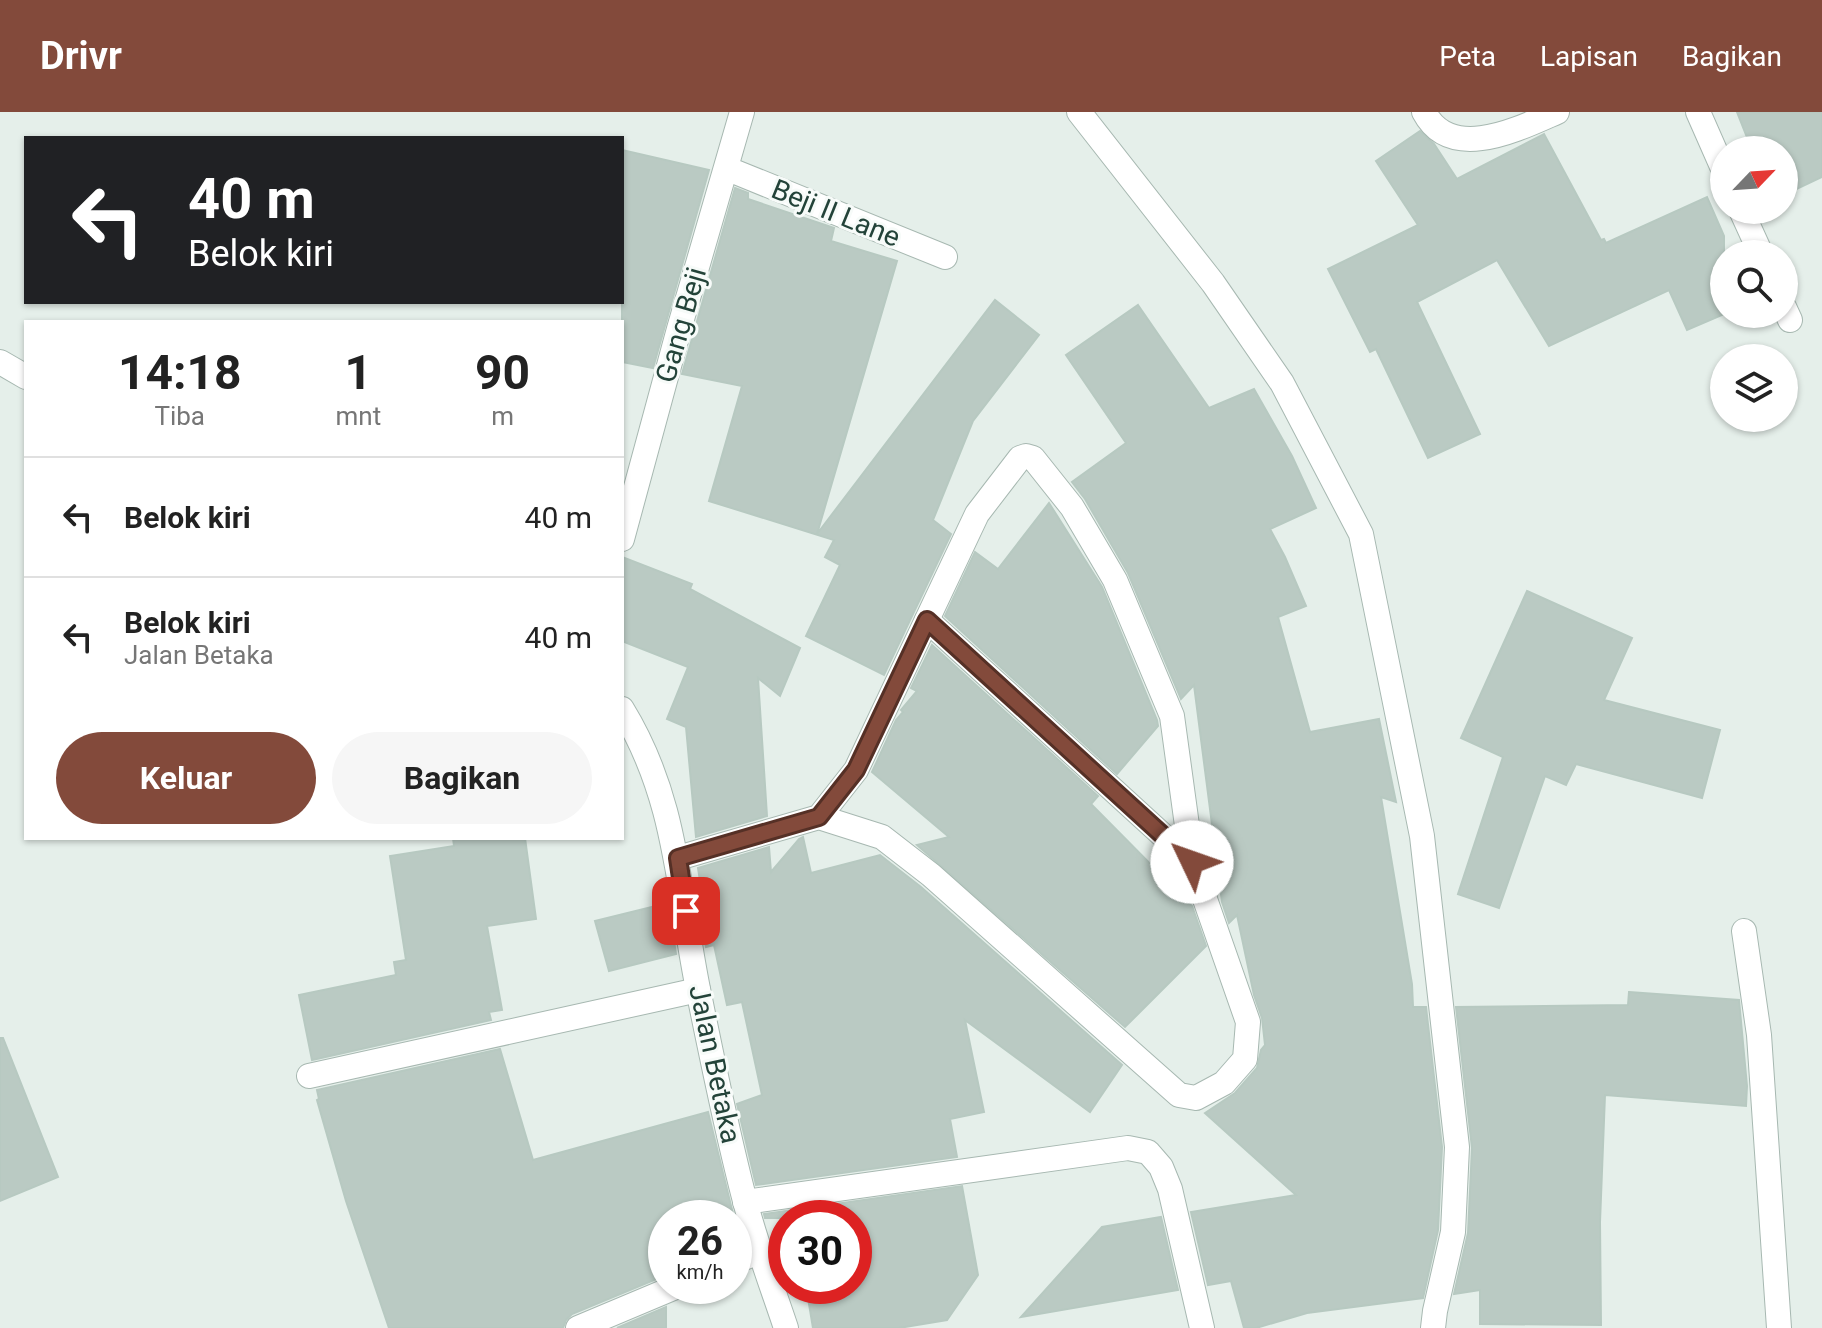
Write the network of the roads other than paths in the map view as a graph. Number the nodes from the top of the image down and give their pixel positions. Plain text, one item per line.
1 (742, 112) edge
2 (1079, 112) edge
3 (1424, 112) edge
4 (1557, 112) edge
5 (1698, 112) edge
6 (1710, 139) edge
7 (728, 169) junction
8 (945, 257) dead end
9 (0, 362) edge
10 (24, 376) edge
11 (624, 532) edge
12 (927, 620) junction
13 (624, 712) edge
14 (819, 817) junction
15 (678, 858) junction
16 (1192, 862) junction
17 (1744, 931) dead end
18 (698, 990) junction
19 (309, 1076) dead end
20 (745, 1200) edge
21 (752, 1201) edge
22 (752, 1223) edge
23 (761, 1251) junction
24 (752, 1255) edge
25 (648, 1299) edge
26 (578, 1328) edge
27 (786, 1328) edge
28 (1202, 1328) edge
29 (1433, 1328) edge
30 (1779, 1328) edge

1 - 7 street, Gang Beji
2 - 29 street
3 - 4 street
5 - 6 street
7 - 8 street, Beji II Lane
7 - 11 street, Gang Beji
9 - 10 street
12 - 14 street
12 - 16 street
12 - 16 street
13 - 15 street, Jalan Betaka
14 - 15 street
14 - 16 street
15 - 18 street, Jalan Betaka
17 - 30 street
18 - 19 street
18 - 20 street, Jalan Betaka
21 - 28 street
22 - 23 street, Jalan Betaka
23 - 24 street
23 - 27 street, Jalan Betaka
25 - 26 street

